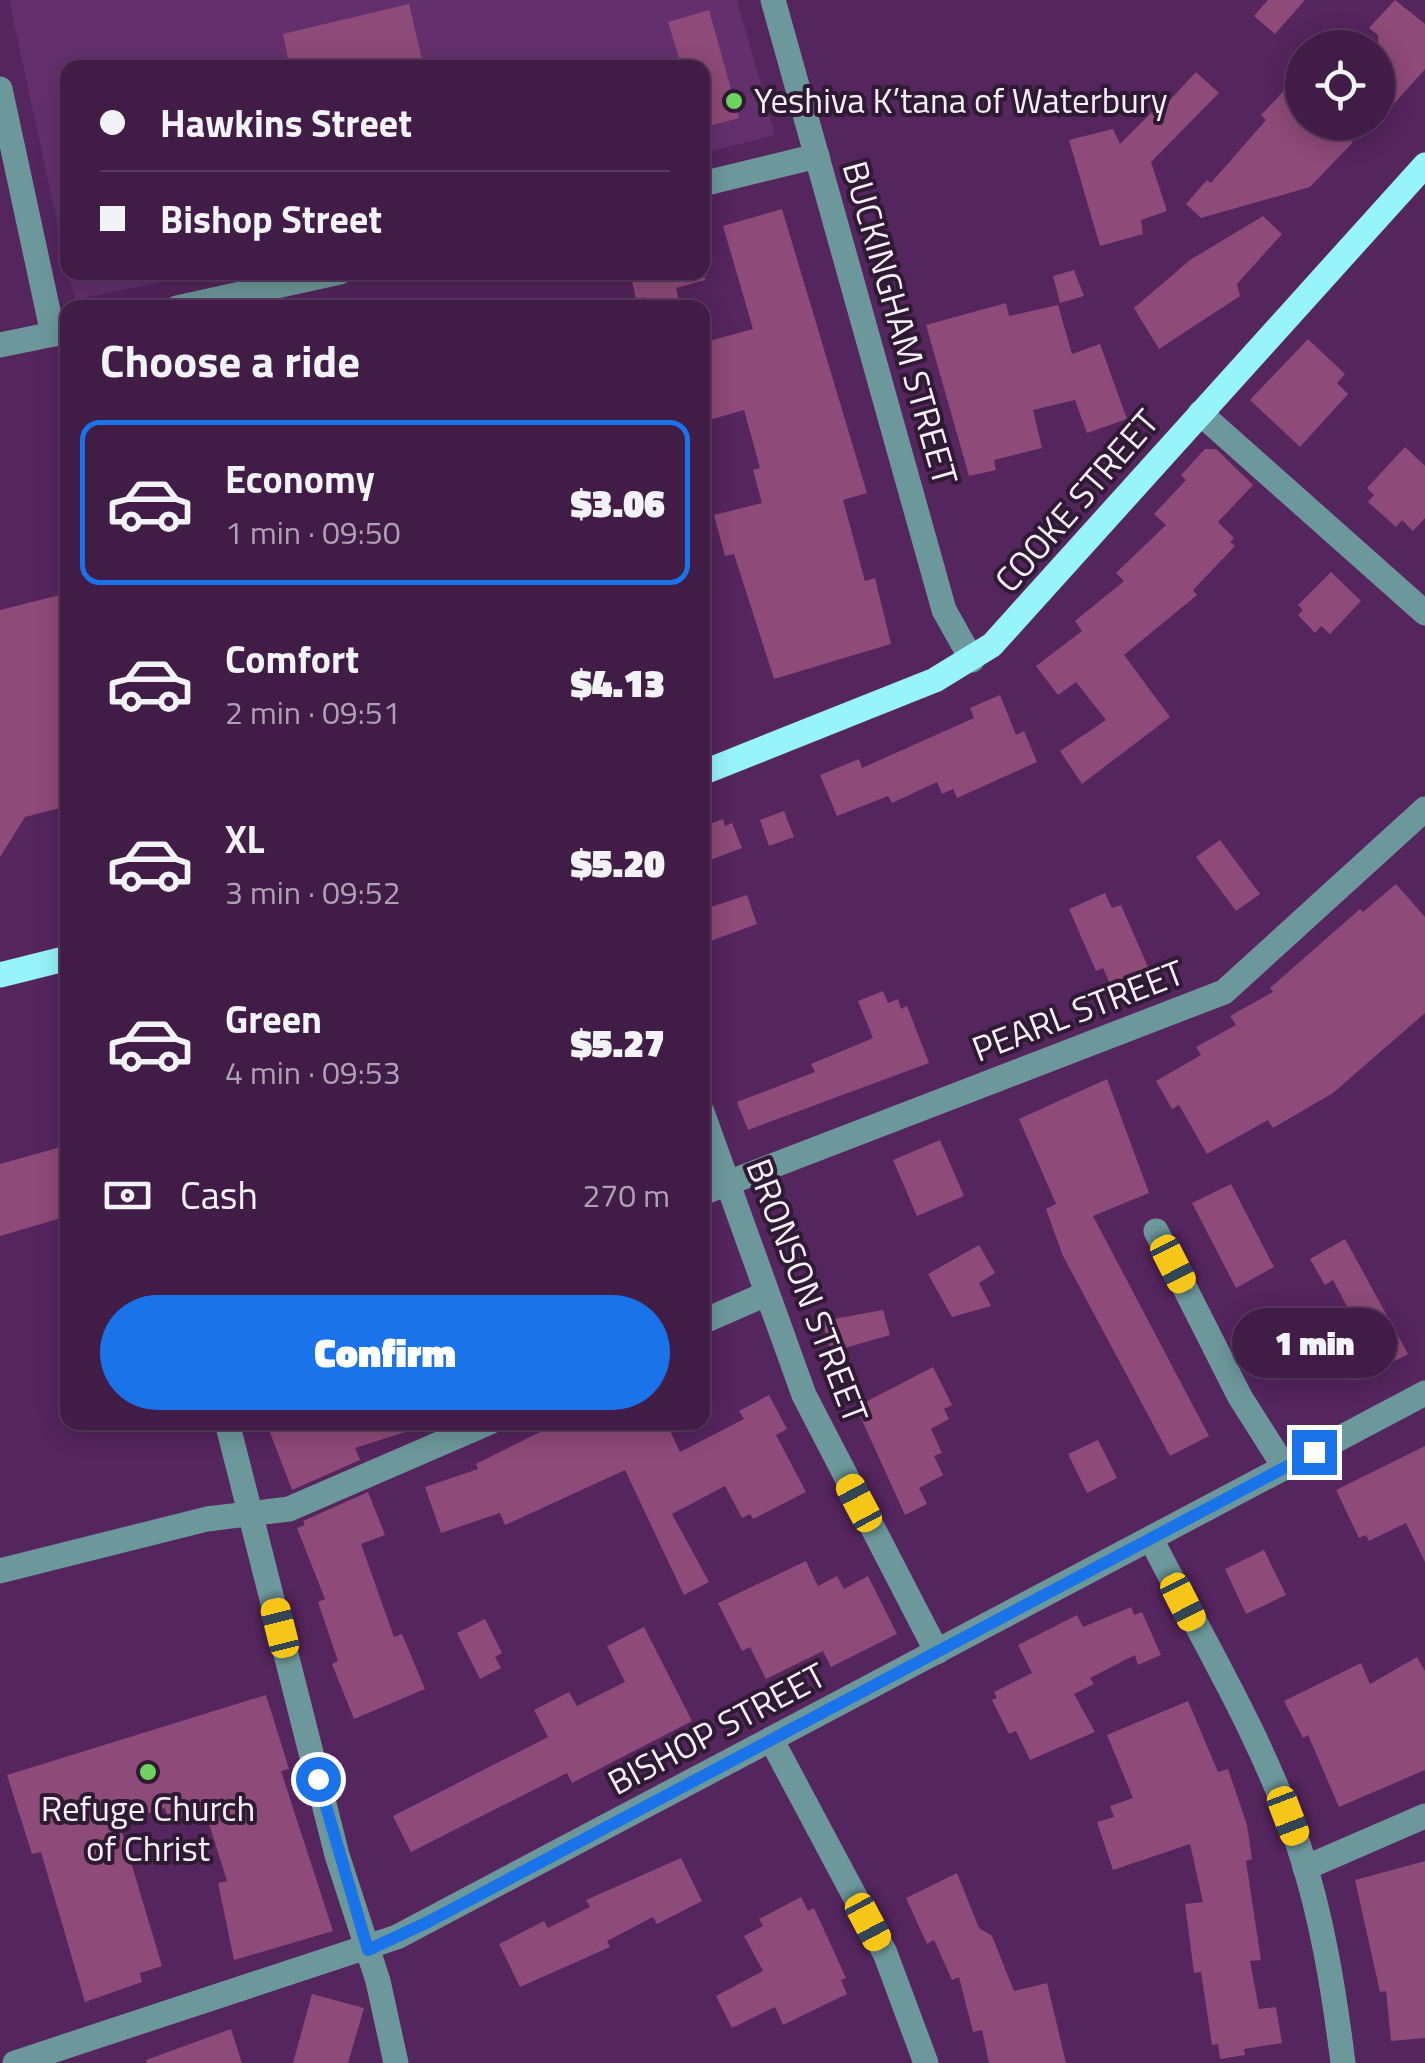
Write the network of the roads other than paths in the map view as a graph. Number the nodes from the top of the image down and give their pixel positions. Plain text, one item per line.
1 (773, 0) edge
2 (0, 89) edge
3 (818, 156) junction
4 (1425, 165) edge
5 (710, 182) edge
6 (304, 280) edge
7 (213, 300) edge
8 (60, 332) edge
9 (0, 345) edge
10 (1200, 413) junction
11 (1425, 614) edge
12 (972, 660) junction
13 (710, 770) edge
14 (1425, 808) edge
15 (60, 960) edge
16 (0, 975) edge
17 (710, 1135) edge
18 (727, 1183) junction
19 (710, 1189) edge
20 (1156, 1231) dead end
21 (766, 1294) junction
22 (710, 1318) edge
23 (1425, 1393) edge
24 (229, 1430) edge
25 (472, 1430) edge
26 (1284, 1468) junction
27 (251, 1515) junction
28 (1151, 1539) junction
29 (0, 1571) edge
30 (937, 1652) junction
31 (772, 1740) junction
32 (1425, 1816) edge
33 (1305, 1868) junction
34 (368, 1950) junction
35 (15, 2063) edge
36 (396, 2063) edge
37 (926, 2063) edge
38 (1343, 2063) edge

1 - 3 street, BUCKINGHAM STREET
2 - 8 street
3 - 5 street
3 - 12 street, BUCKINGHAM STREET
4 - 10 main road, COOKE STREET
6 - 7 street
8 - 9 street
10 - 11 street
10 - 12 main road, COOKE STREET
12 - 13 main road, COOKE STREET
14 - 18 street, PEARL STREET
15 - 16 main road
17 - 18 street, BRONSON STREET
18 - 19 street, PEARL STREET
18 - 21 street, BRONSON STREET
20 - 26 street
21 - 22 street
21 - 30 street, BRONSON STREET
23 - 26 street, BISHOP STREET
24 - 27 street
25 - 27 street
26 - 28 street, BISHOP STREET
27 - 29 street
27 - 34 street
28 - 30 street, BISHOP STREET
28 - 33 street
30 - 31 street, BISHOP STREET
31 - 34 street, BISHOP STREET
31 - 37 street
32 - 33 street
33 - 38 street
34 - 35 street, BISHOP STREET
34 - 36 street

